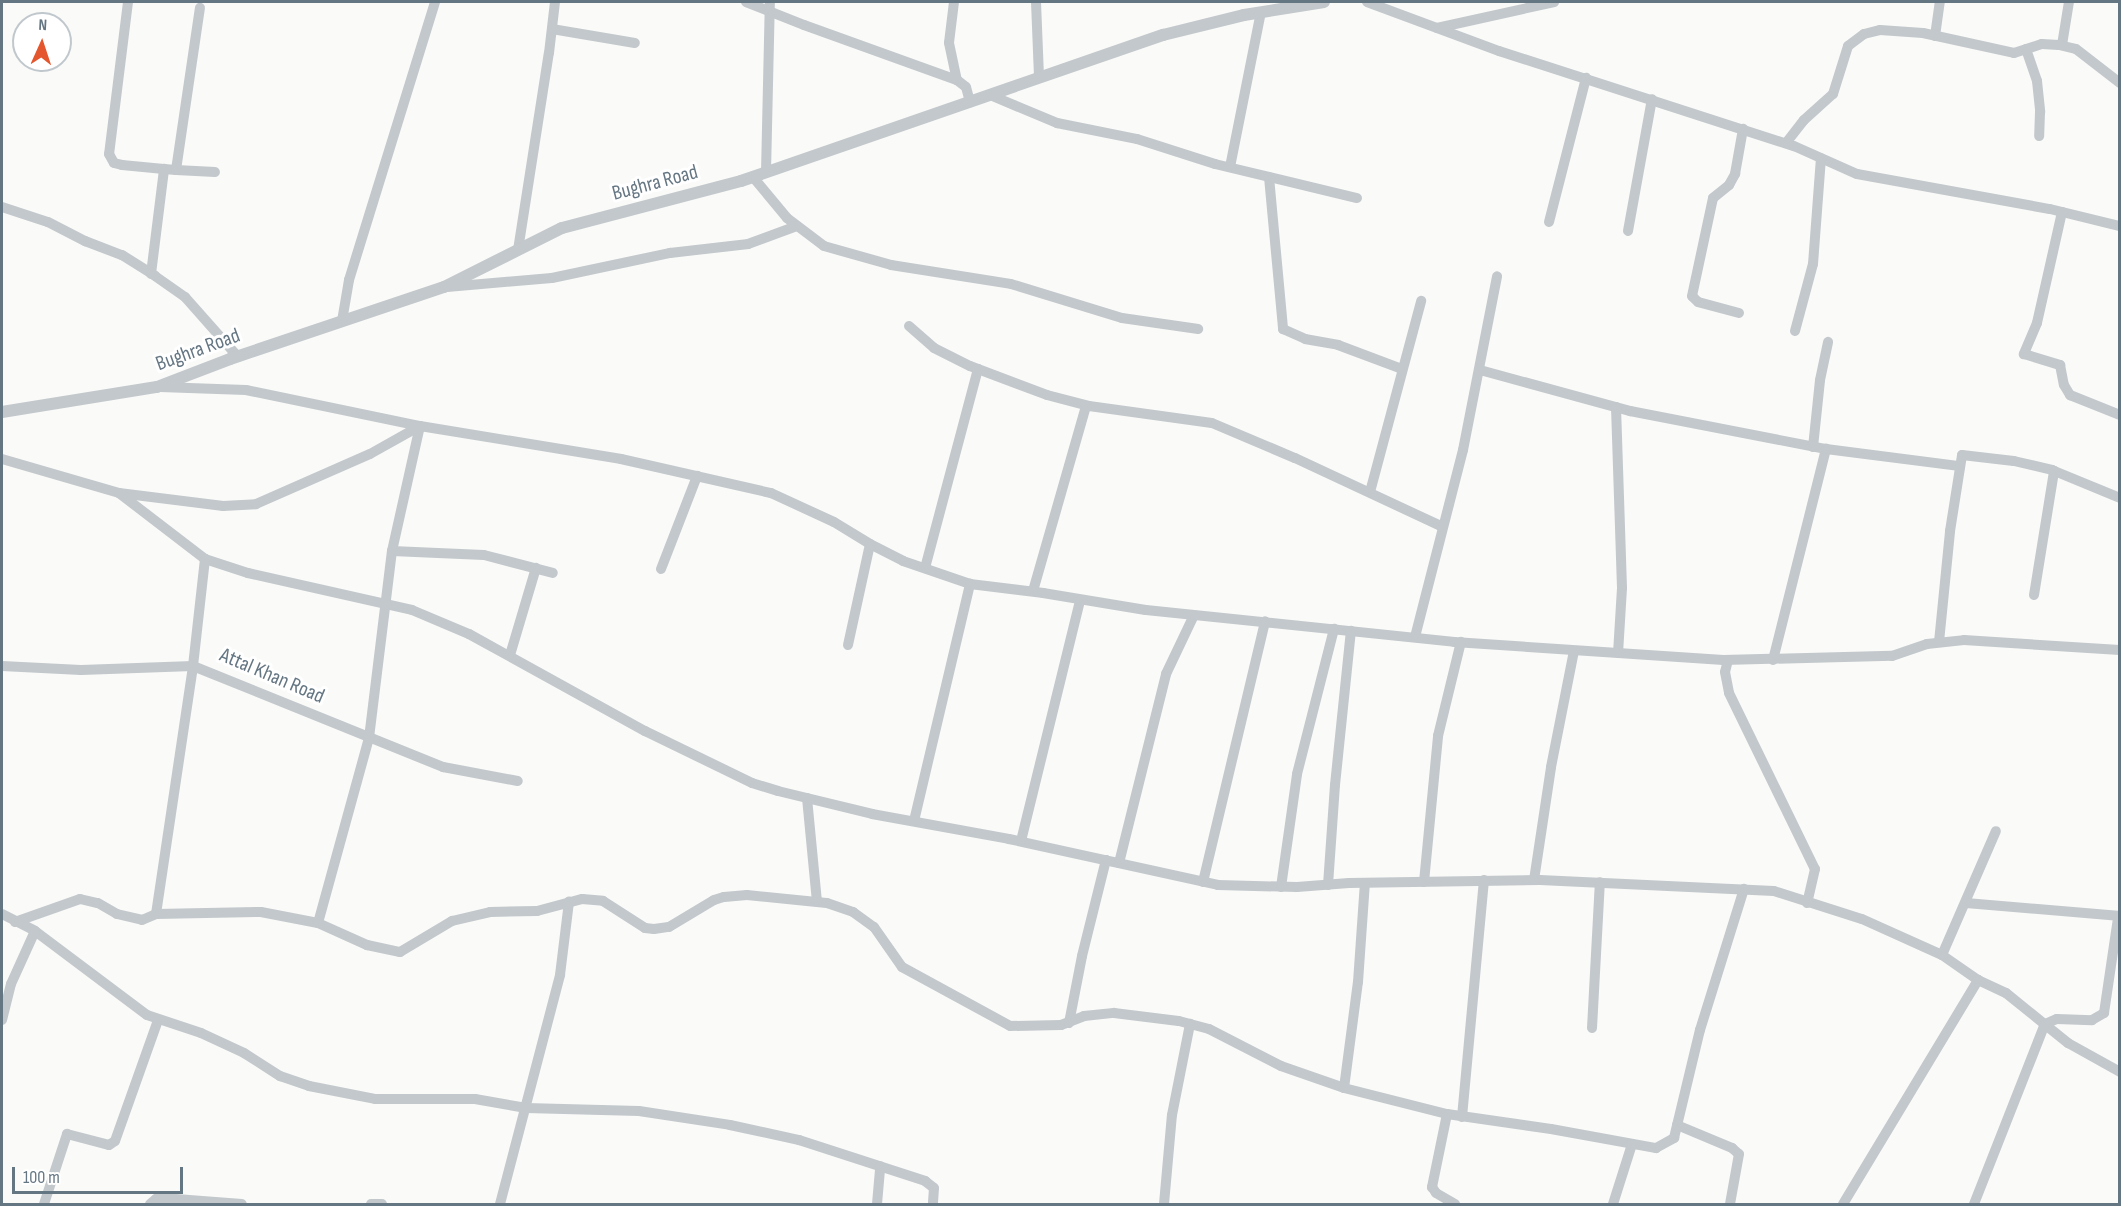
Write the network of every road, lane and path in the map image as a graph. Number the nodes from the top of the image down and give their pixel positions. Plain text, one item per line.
1 (128, 2) edge
2 (435, 2) edge
3 (555, 2) edge
4 (746, 2) edge
5 (954, 2) edge
6 (1036, 2) edge
7 (1324, 2) edge
8 (1368, 2) edge
9 (1554, 2) edge
10 (1940, 2) edge
11 (2069, 2) edge
12 (770, 6) edge
13 (200, 8) dead end
14 (1261, 12) junction
15 (1437, 28) junction
16 (552, 29) junction
17 (1935, 36) junction
18 (635, 42) dead end
19 (2062, 45) junction
20 (2026, 49) junction
21 (1039, 78) junction
22 (1586, 78) junction
23 (957, 80) junction
24 (2120, 83) edge
25 (990, 95) junction
26 (1652, 99) junction
27 (970, 102) junction
28 (1743, 129) junction
29 (2039, 136) dead end
30 (1786, 143) junction
31 (1821, 158) junction
32 (1230, 167) junction
33 (164, 170) junction
34 (176, 170) junction
35 (215, 172) dead end
36 (766, 172) junction
37 (753, 177) junction
38 (1269, 177) junction
39 (1357, 198) dead end
40 (2, 207) edge
41 (2062, 212) junction
42 (1550, 222) dead end
43 (797, 226) junction
44 (2120, 226) edge
45 (1628, 231) dead end
46 (518, 250) junction
47 (151, 274) junction
48 (1497, 276) dead end
49 (444, 287) junction
50 (1421, 301) dead end
51 (1738, 313) dead end
52 (342, 321) junction
53 (909, 326) dead end
54 (1198, 329) dead end
55 (1795, 331) dead end
56 (1828, 342) dead end
57 (238, 357) junction
58 (978, 369) junction
59 (1402, 369) junction
60 (1480, 370) junction
61 (157, 387) junction
62 (1086, 406) junction
63 (1616, 407) junction
64 (2, 412) edge
65 (2120, 415) edge
66 (420, 426) junction
67 (1813, 447) junction
68 (1826, 450) junction
69 (2, 459) edge
70 (1958, 466) junction
71 (2054, 471) junction
72 (697, 476) junction
73 (1370, 492) junction
74 (119, 493) junction
75 (2120, 498) edge
76 (1443, 527) junction
77 (870, 544) junction
78 (392, 551) junction
79 (205, 559) junction
80 (536, 568) junction
81 (925, 568) junction
82 (662, 569) dead end
83 (553, 573) dead end
84 (970, 584) junction
85 (1033, 591) junction
86 (2034, 596) dead end
87 (1080, 600) junction
88 (387, 605) junction
89 (1194, 615) junction
90 (1265, 621) junction
91 (1334, 629) junction
92 (1351, 631) junction
93 (1414, 637) junction
94 (1461, 642) junction
95 (1939, 642) junction
96 (848, 645) dead end
97 (2120, 650) edge
98 (1574, 651) junction
99 (1617, 653) junction
100 (510, 655) junction
101 (1728, 660) junction
102 (1773, 660) junction
103 (2, 666) edge
104 (193, 666) junction
105 (369, 738) junction
106 (518, 780) dead end
107 (807, 798) junction
108 (914, 821) junction
109 (1996, 831) dead end
110 (1021, 841) junction
111 (1106, 860) junction
112 (1119, 863) junction
113 (1484, 879) junction
114 (1534, 880) junction
115 (1203, 882) junction
116 (1424, 882) junction
117 (1600, 882) junction
118 (1365, 883) junction
119 (1328, 885) junction
120 (1281, 886) junction
121 (1744, 889) junction
122 (817, 901) junction
123 (569, 902) junction
124 (1807, 903) junction
125 (1966, 903) junction
126 (2, 914) edge
127 (156, 914) junction
128 (2119, 916) edge
129 (15, 922) junction
130 (318, 923) junction
131 (35, 932) junction
132 (1942, 955) junction
133 (1978, 980) junction
134 (2, 1020) edge
135 (158, 1020) junction
136 (1069, 1023) junction
137 (1190, 1024) junction
138 (2045, 1024) junction
139 (1592, 1028) dead end
140 (2120, 1072) edge
141 (1344, 1088) junction
142 (526, 1108) junction
143 (1447, 1114) junction
144 (1462, 1117) junction
145 (1677, 1125) junction
146 (1632, 1144) junction
147 (880, 1166) junction
148 (44, 1204) edge
149 (150, 1204) edge
150 (243, 1204) edge
151 (371, 1204) edge
152 (382, 1204) edge
153 (500, 1204) edge
154 (878, 1204) edge
155 (933, 1204) edge
156 (1164, 1204) edge
157 (1455, 1204) edge
158 (1613, 1204) edge
159 (1730, 1204) edge
160 (1844, 1204) edge
161 (1974, 1204) edge

1 - 33 street
2 - 52 street
3 - 16 street
4 - 12 street
5 - 23 street
6 - 21 street
7 - 14 street, Bughra Road
8 - 15 street
9 - 15 street
10 - 17 street
11 - 19 street
12 - 23 street
12 - 36 street
13 - 34 street
14 - 21 street, Bughra Road
14 - 32 street
15 - 22 street
16 - 18 street
16 - 46 street
17 - 20 street
17 - 30 street
19 - 20 street
19 - 24 street
20 - 29 street
21 - 25 street, Bughra Road
22 - 26 street
22 - 42 street
23 - 27 street
25 - 27 street, Bughra Road
25 - 32 street
26 - 28 street
26 - 45 street
27 - 36 street, Bughra Road
28 - 30 street
28 - 51 street
30 - 31 street
31 - 41 street
31 - 55 street
32 - 38 street
33 - 34 street
33 - 47 street
34 - 35 street
36 - 37 street, Bughra Road
37 - 43 street
37 - 46 street, Bughra Road
38 - 39 street
38 - 59 street
40 - 47 street
41 - 44 street
41 - 65 street
43 - 49 street
43 - 54 street
46 - 49 street, Bughra Road
47 - 57 street
48 - 60 street
49 - 52 street, Bughra Road
50 - 59 street
52 - 57 street, Bughra Road
53 - 58 street
56 - 67 street
57 - 61 street, Bughra Road
58 - 62 street
58 - 81 street
59 - 73 street
60 - 63 street
60 - 76 street
61 - 64 street, Bughra Road
61 - 66 street
62 - 73 street
62 - 85 street
63 - 67 street
63 - 99 street
66 - 72 street
66 - 74 street
66 - 78 street
67 - 68 street
68 - 70 street
68 - 102 street
69 - 74 street
70 - 71 street
70 - 95 street
71 - 75 street
71 - 86 street
72 - 77 street
72 - 82 street
73 - 76 street
74 - 79 street
76 - 93 street
77 - 81 street
77 - 96 street
78 - 80 street
78 - 88 street
79 - 88 street
79 - 104 street
80 - 83 street
80 - 100 street
81 - 84 street
84 - 85 street
84 - 108 street
85 - 87 street
87 - 89 street
87 - 110 street
88 - 100 street
88 - 105 street
89 - 90 street
89 - 112 street
90 - 91 street
90 - 115 street
91 - 92 street
91 - 120 street
92 - 93 street
92 - 119 street
93 - 94 street
94 - 98 street
94 - 116 street
95 - 97 street
95 - 102 street
98 - 99 street
98 - 114 street
99 - 101 street
100 - 107 street
101 - 102 street
101 - 124 street
103 - 104 street, Attal Khan Road
104 - 105 street, Attal Khan Road
104 - 127 street
105 - 106 street, Attal Khan Road
105 - 130 street
107 - 108 street
107 - 122 street
108 - 110 street
109 - 125 street
110 - 111 street
111 - 112 street
111 - 136 street
112 - 115 street
113 - 114 street
113 - 116 street
113 - 144 street
114 - 117 street
115 - 120 street
116 - 118 street
117 - 121 street
117 - 139 street
118 - 119 street
118 - 141 street
119 - 120 street
121 - 124 street
121 - 145 street
122 - 123 street
122 - 136 street
123 - 130 street
123 - 142 street
124 - 132 street
125 - 128 street
125 - 132 street
126 - 129 street
127 - 129 street
127 - 130 street
128 - 138 street
129 - 131 street
131 - 134 street
131 - 135 street
132 - 133 street
133 - 138 street
133 - 160 street
135 - 142 street
135 - 148 street
136 - 137 street
137 - 141 street
137 - 156 street
138 - 140 street
138 - 161 street
141 - 143 street
142 - 147 street
142 - 153 street
143 - 144 street
143 - 157 street
144 - 146 street
145 - 146 street
145 - 159 street
146 - 158 street
147 - 154 street
147 - 155 street
149 - 150 street
151 - 152 street

